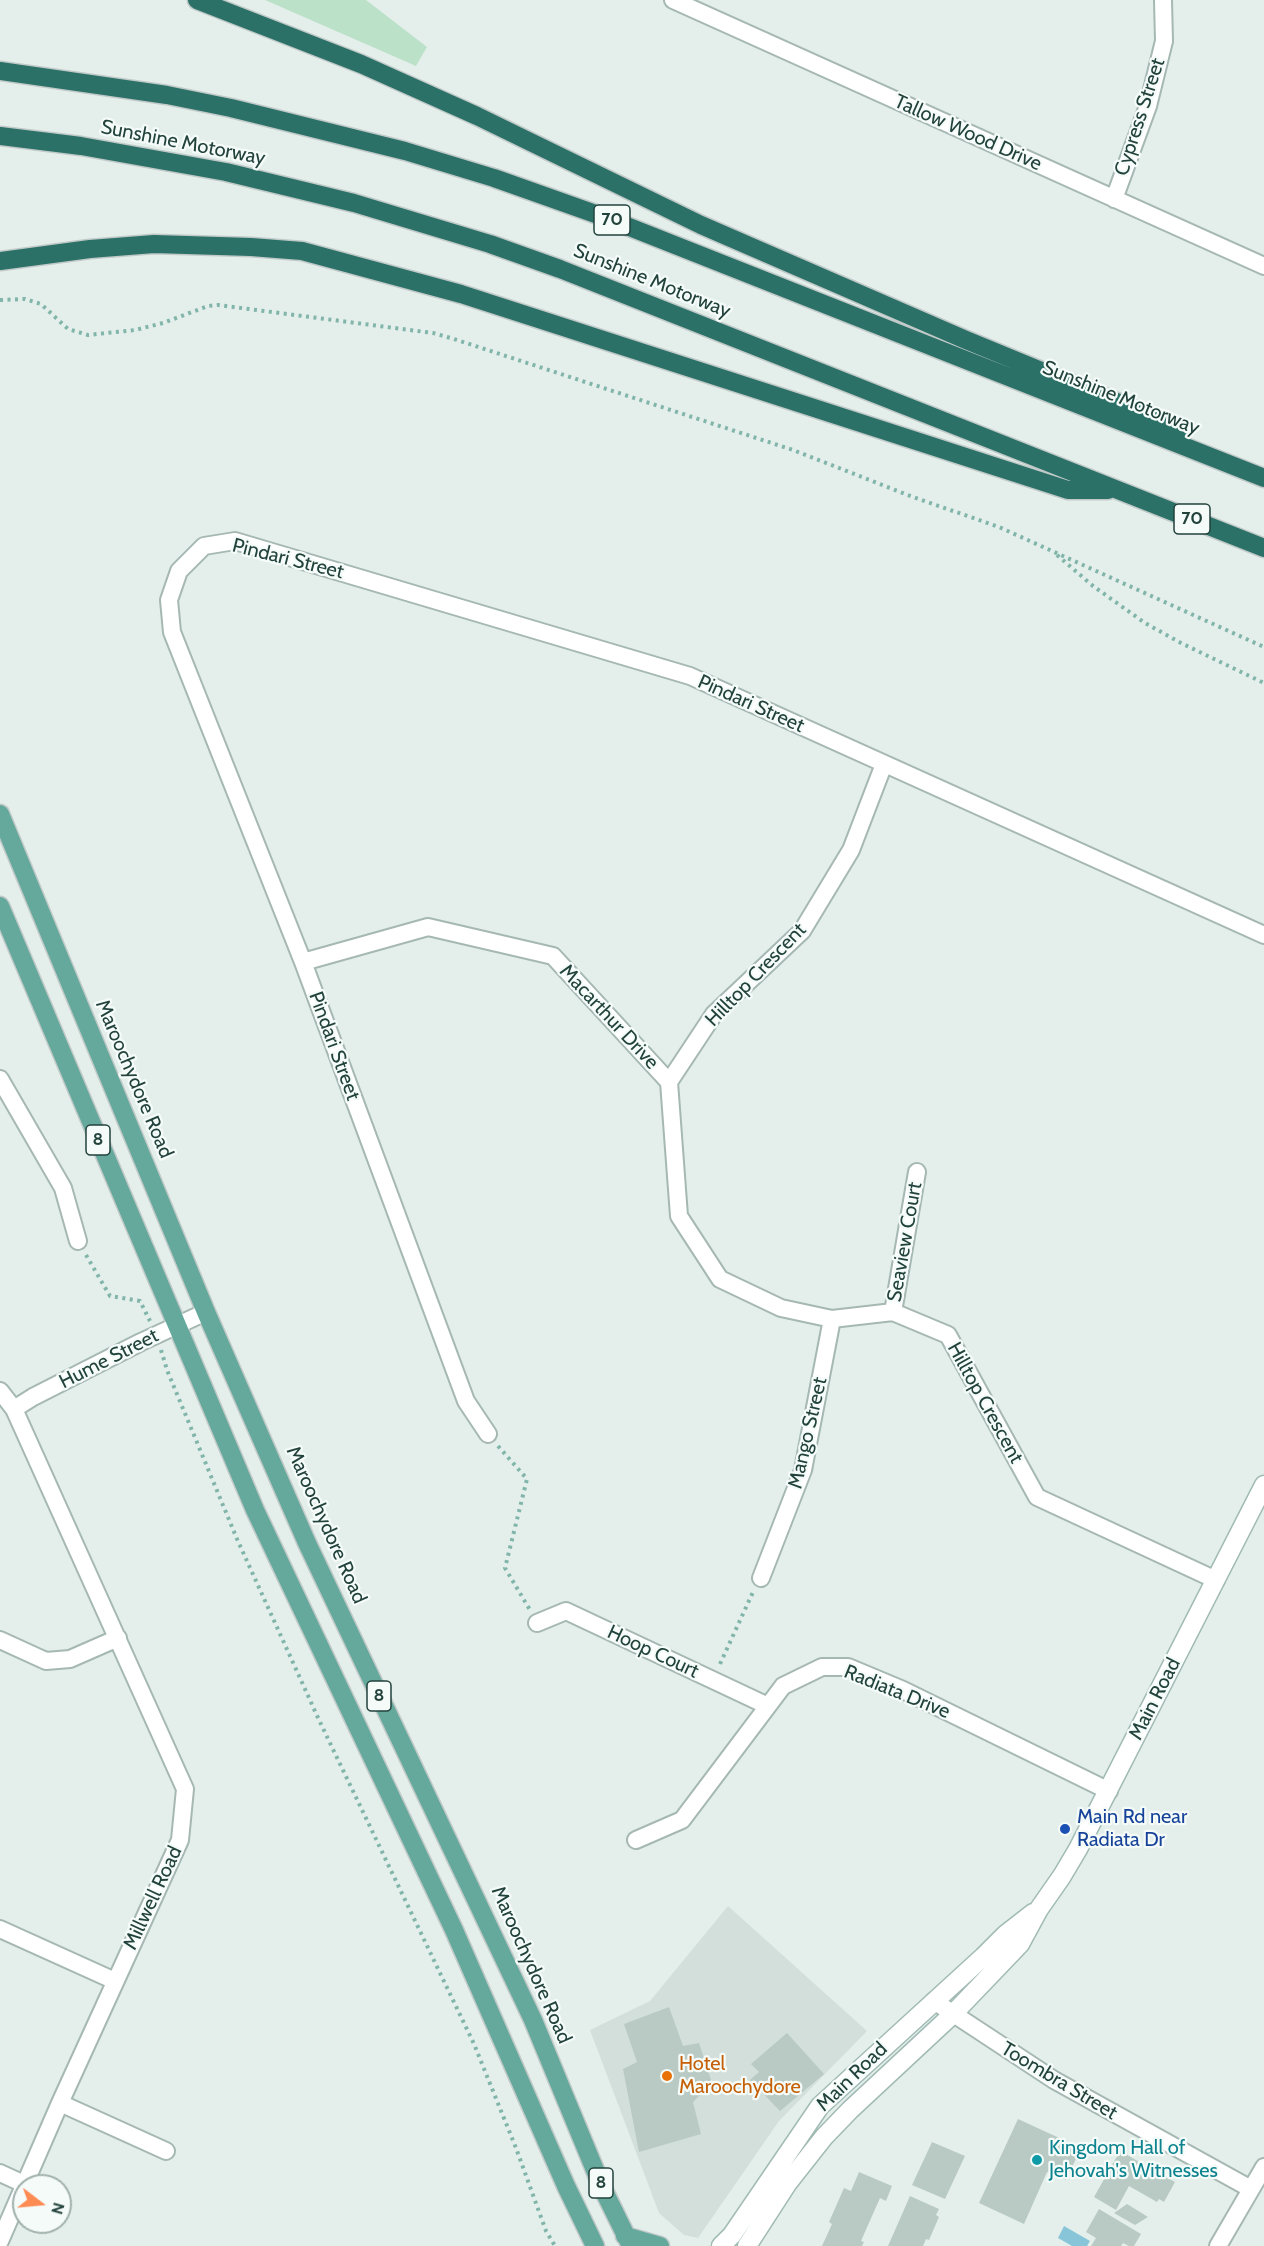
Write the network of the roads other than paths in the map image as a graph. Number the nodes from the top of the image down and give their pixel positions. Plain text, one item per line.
1 (197, 0) edge
2 (673, 0) edge
3 (1162, 0) edge
4 (4, 72) edge
5 (3, 136) edge
6 (1114, 199) junction
7 (3, 263) edge
8 (1264, 266) edge
9 (1192, 450) junction
10 (1264, 478) edge
11 (1119, 490) junction
12 (1264, 548) edge
13 (884, 764) junction
14 (0, 814) edge
15 (0, 906) edge
16 (1264, 934) edge
17 (303, 962) junction
18 (0, 1079) edge
19 (669, 1082) junction
20 (917, 1172) dead end
21 (78, 1241) road end
22 (206, 1312) junction
23 (892, 1312) junction
24 (832, 1319) junction
25 (176, 1326) junction
26 (0, 1390) edge
27 (14, 1409) junction
28 (488, 1434) road end
29 (1264, 1485) edge
30 (761, 1578) road end
31 (1216, 1580) junction
32 (537, 1623) road end
33 (118, 1638) junction
34 (0, 1640) edge
35 (768, 1706) junction
36 (1108, 1791) junction
37 (636, 1840) dead end
38 (1039, 1909) junction
39 (0, 1929) edge
40 (115, 1981) junction
41 (934, 2001) junction
42 (952, 2015) junction
43 (60, 2103) junction
44 (166, 2151) dead end
45 (1264, 2167) edge
46 (28, 2174) edge
47 (1251, 2189) junction
48 (12, 2212) edge
49 (0, 2241) edge
50 (628, 2241) edge
51 (595, 2246) edge
52 (660, 2246) edge
53 (721, 2246) edge
54 (747, 2246) edge
55 (1218, 2246) edge

1 - 9 highway
2 - 6 street, Tallow Wood Drive
3 - 6 street, Cypress Street
4 - 9 highway, Sunshine Motorway / 70
5 - 11 highway, Sunshine Motorway / 70
6 - 8 street, Tallow Wood Drive
7 - 11 highway
9 - 10 highway, Sunshine Motorway / 70
11 - 12 highway, Sunshine Motorway / 70
13 - 16 street, Pindari Street
13 - 17 street, Pindari Street
13 - 19 street, Hilltop Crescent
14 - 22 main road, Maroochydore Road / 8
15 - 25 main road, 8
17 - 19 street, Macarthur Drive
17 - 28 street, Pindari Street
18 - 21 street
19 - 24 street, Hilltop Crescent
20 - 23 street, Seaview Court
22 - 25 street, Hume Street
22 - 50 main road, Maroochydore Road / 8
23 - 24 street, Hilltop Crescent
23 - 31 street, Hilltop Crescent
24 - 30 street, Mango Street
25 - 27 street, Hume Street
25 - 51 main road, 8
26 - 27 street, Millwell Road
27 - 33 street, Millwell Road
29 - 31 main road, Main Road
31 - 36 main road, Main Road
32 - 35 street, Hoop Court
33 - 34 street
33 - 40 street, Millwell Road
35 - 36 street, Radiata Drive
35 - 37 street, Radiata Drive
36 - 38 main road, Main Road
38 - 41 main road, Main Road
38 - 42 main road, Main Road
39 - 40 street
40 - 43 street, Millwell Road
41 - 42 street, Toombra Street
41 - 53 main road, Main Road
42 - 47 street, Toombra Street
42 - 54 main road, Main Road
43 - 44 street
43 - 46 street, Millwell Road
45 - 47 street
47 - 55 street
48 - 49 street, Millwell Road
50 - 52 main road

